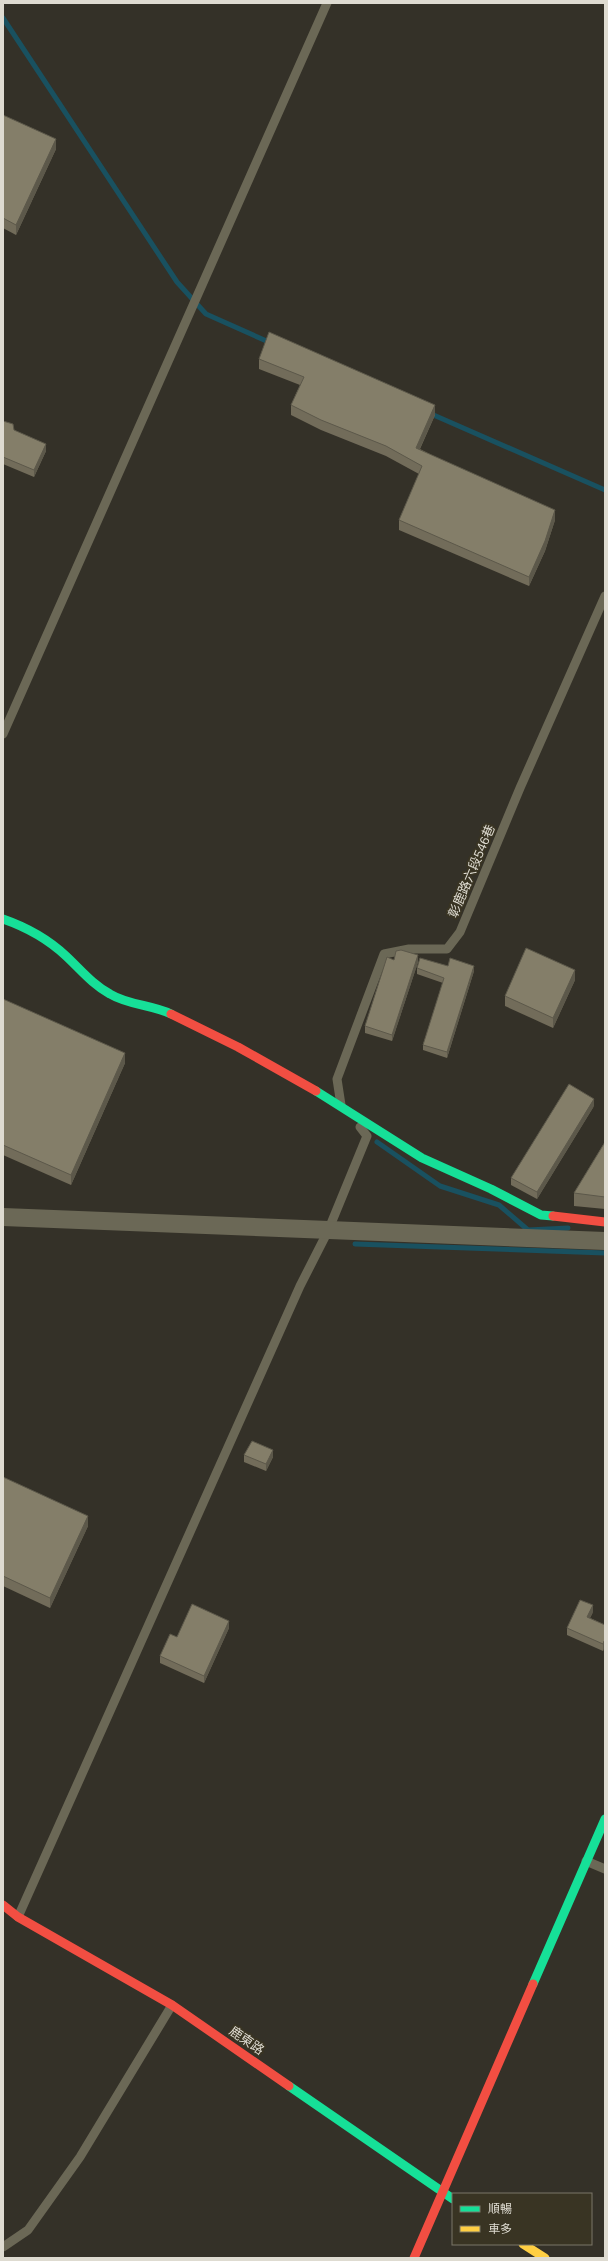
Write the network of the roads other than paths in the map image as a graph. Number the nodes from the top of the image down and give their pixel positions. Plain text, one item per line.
1 (326, 3) edge
2 (605, 596) edge
3 (3, 734) edge
4 (3, 919) edge
5 (341, 1106) junction
6 (3, 1217) edge
7 (605, 1222) edge
8 (328, 1231) junction
9 (605, 1241) edge
10 (605, 1819) edge
11 (586, 1861) junction
12 (605, 1869) edge
13 (3, 1905) edge
14 (3, 1913) edge
15 (18, 1917) junction
16 (172, 2004) junction
17 (444, 2193) junction
18 (452, 2198) edge
19 (525, 2245) edge
20 (3, 2247) edge
21 (414, 2258) edge
22 (545, 2258) edge

1 - 3 lane
2 - 5 lane, 彰鹿路六段546巷
4 - 5 street
5 - 7 street
5 - 8 lane
6 - 8 street
8 - 9 street
8 - 15 lane
10 - 11 street
11 - 12 lane
11 - 17 street
13 - 15 street, 鹿東路
14 - 15 street, 鹿東路
15 - 16 street, 鹿東路
16 - 17 street, 鹿東路
16 - 20 lane
17 - 18 street, 鹿東路
17 - 21 street
19 - 22 street

